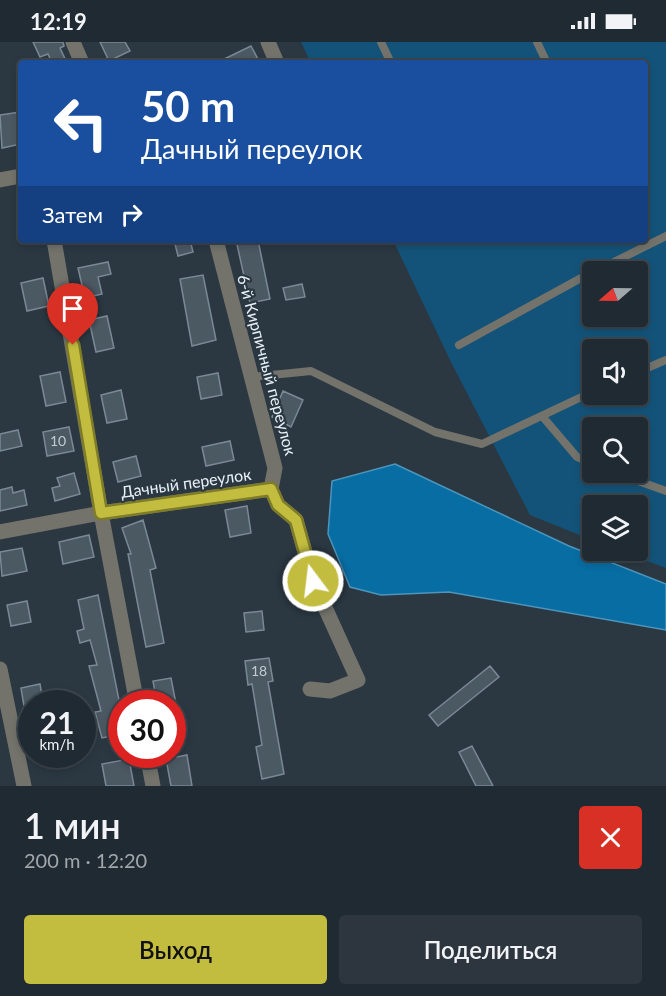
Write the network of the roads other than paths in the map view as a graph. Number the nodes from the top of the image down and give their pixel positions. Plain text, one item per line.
1 (73, 42) edge
2 (268, 42) edge
3 (381, 42) edge
4 (537, 42) edge
5 (81, 60) edge
6 (276, 60) edge
7 (390, 60) edge
8 (546, 60) edge
9 (18, 177) edge
10 (0, 180) edge
11 (666, 236) edge
12 (55, 243) edge
13 (217, 243) edge
14 (615, 261) edge
15 (582, 278) edge
16 (459, 345) dead end
17 (666, 360) edge
18 (648, 368) edge
19 (250, 377) junction
20 (582, 397) edge
21 (542, 416) junction
22 (582, 460) edge
23 (644, 483) edge
24 (271, 489) junction
25 (666, 491) edge
26 (101, 513) junction
27 (0, 532) edge
28 (0, 669) edge
29 (310, 689) dead end
30 (134, 690) edge
31 (150, 768) edge
32 (24, 786) edge
33 (153, 786) edge

1 - 5 street
2 - 6 street
3 - 7 lane
4 - 8 lane
9 - 10 street
11 - 14 lane
12 - 26 street
13 - 19 street, 6-й Кирпичный переулок
15 - 16 lane
17 - 18 lane
19 - 21 lane
19 - 24 street, 6-й Кирпичный переулок
20 - 21 lane
21 - 22 lane
23 - 25 lane
24 - 26 street, Дачный переулок
24 - 29 street
26 - 27 street, Дачный переулок
26 - 30 street
28 - 32 street
31 - 33 street

